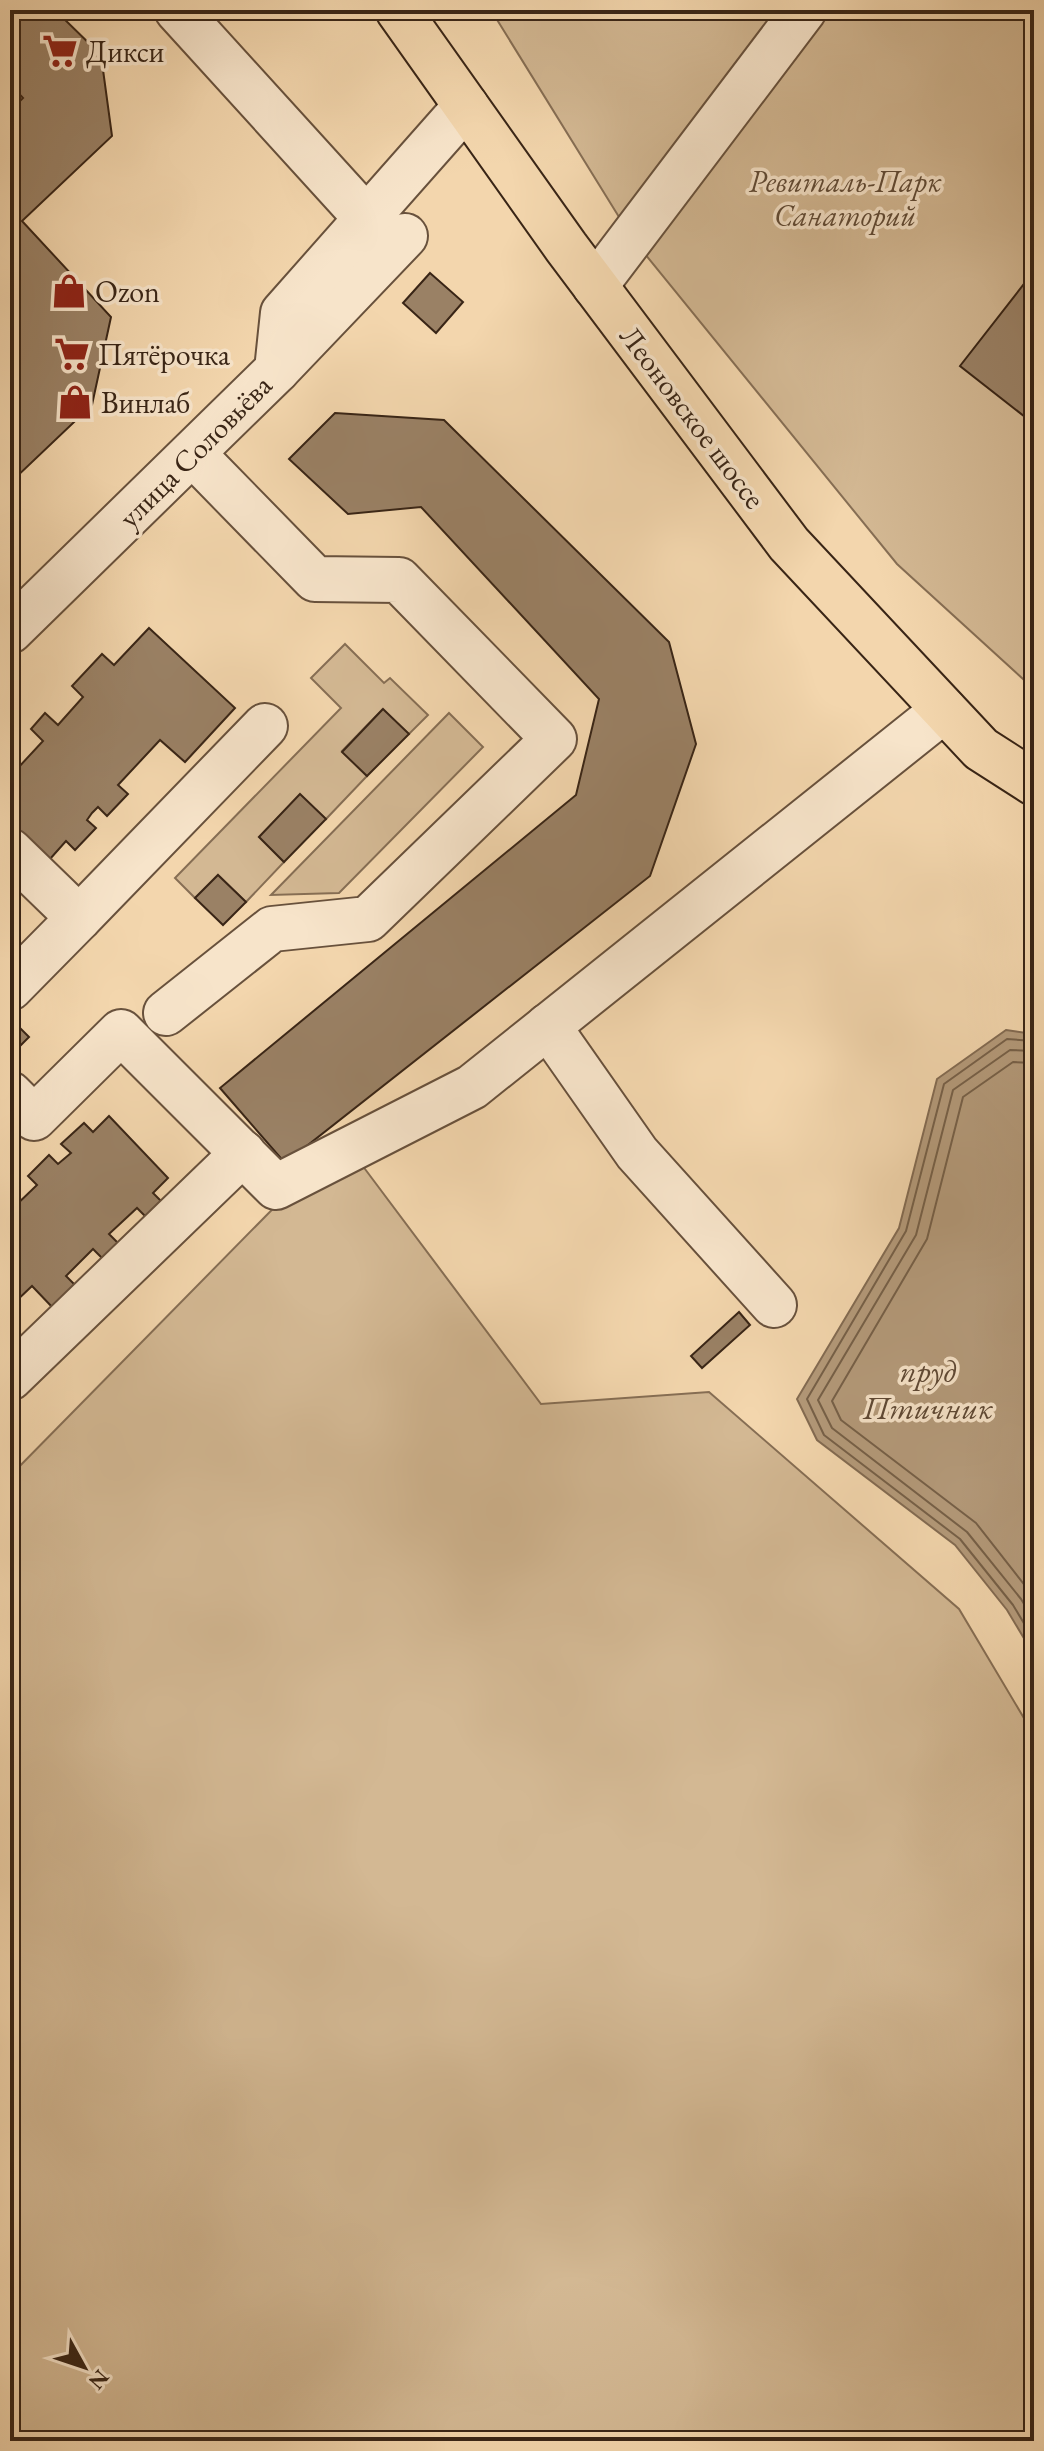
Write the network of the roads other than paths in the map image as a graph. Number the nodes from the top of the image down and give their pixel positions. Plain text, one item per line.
1 (177, 10) edge
2 (398, 10) edge
3 (804, 10) edge
4 (466, 106) junction
5 (386, 228) junction
6 (595, 286) junction
7 (193, 454) junction
8 (10, 631) edge
9 (944, 710) junction
10 (265, 726) dead end
11 (1034, 783) edge
12 (10, 851) edge
13 (79, 918) junction
14 (10, 988) edge
15 (166, 1013) dead end
16 (548, 1026) junction
17 (10, 1094) edge
18 (243, 1153) junction
19 (774, 1305) dead end
20 (10, 1378) edge

1 - 5 street
2 - 4 main road, Леоновское шоссе
3 - 6 street
4 - 5 street, улица Соловьёва
4 - 6 main road, Леоновское шоссе
5 - 7 street, улица Соловьёва
6 - 9 main road, Леоновское шоссе
7 - 8 street, улица Соловьёва
7 - 15 street
9 - 11 main road, Леоновское шоссе
9 - 16 street
10 - 13 street
12 - 13 street
13 - 14 street
16 - 18 street
16 - 19 street
17 - 18 street
18 - 20 street

